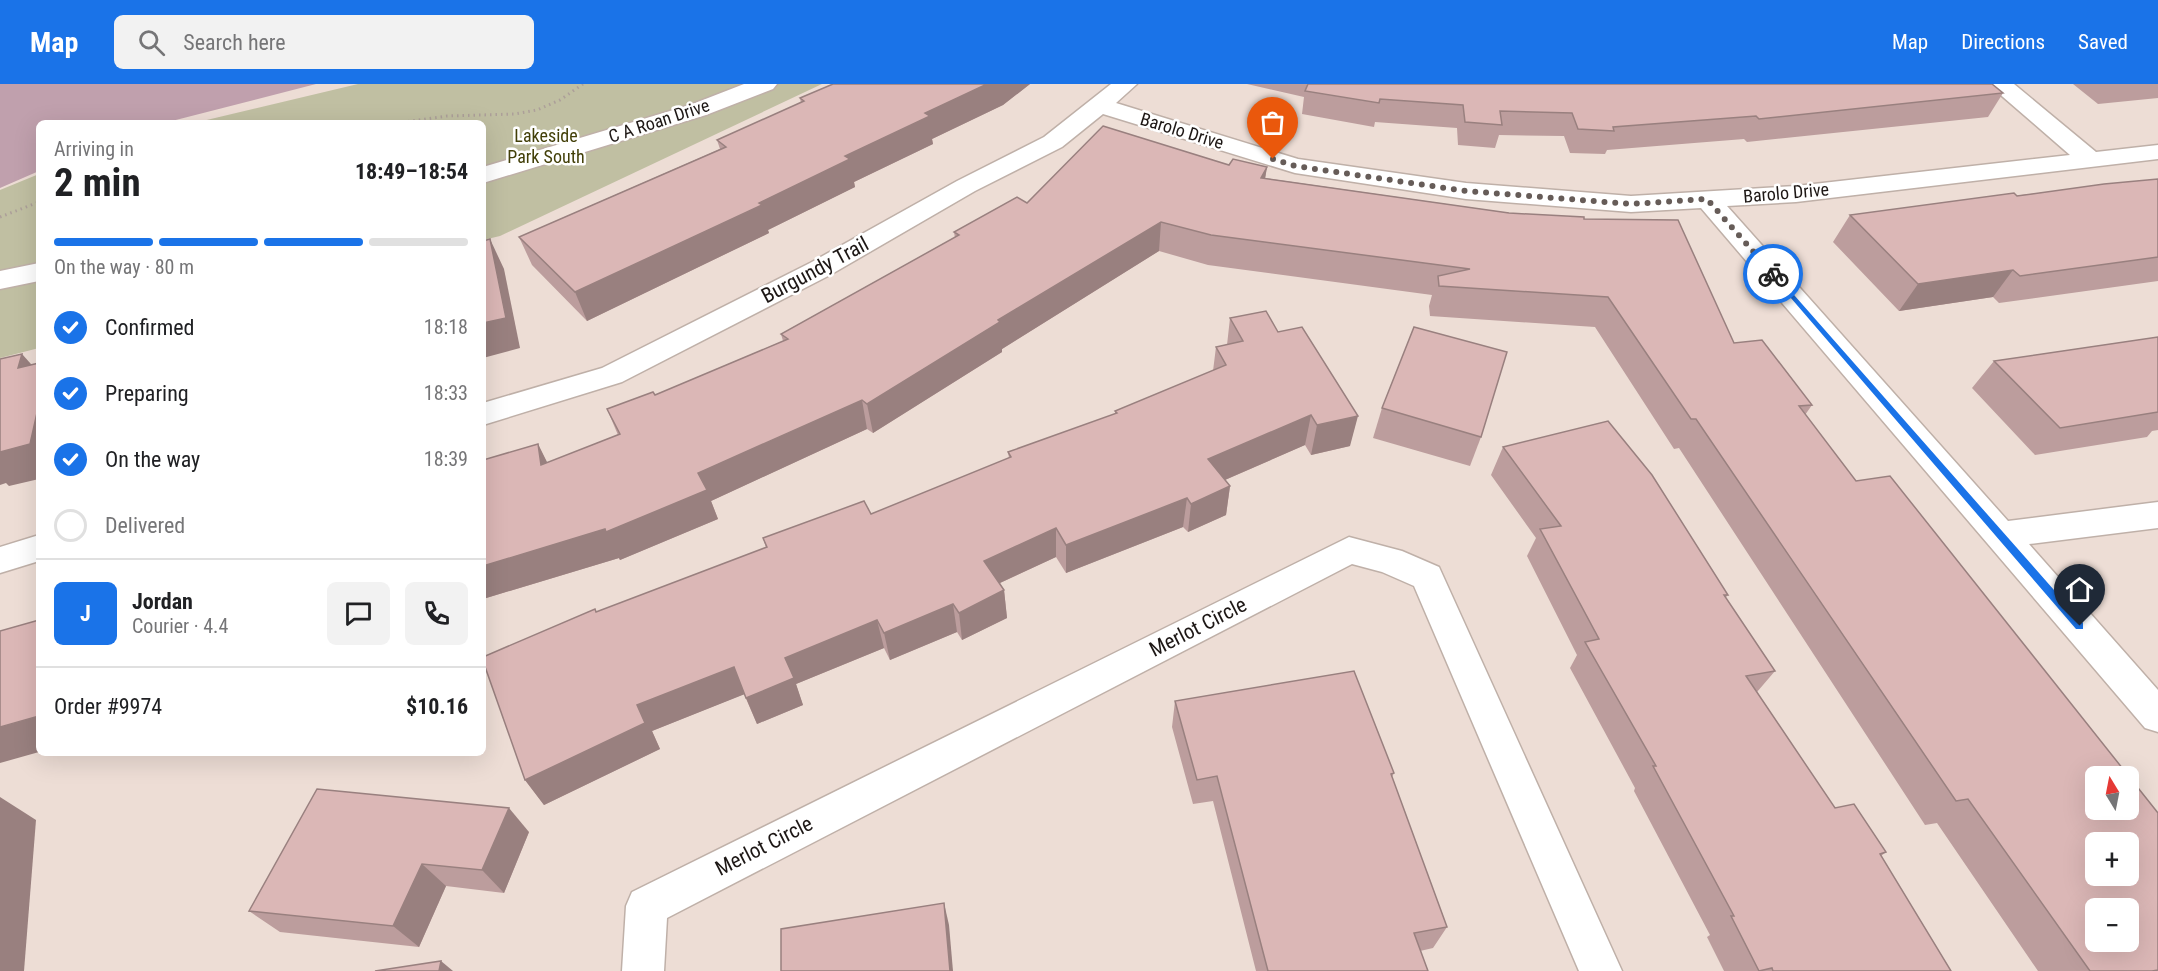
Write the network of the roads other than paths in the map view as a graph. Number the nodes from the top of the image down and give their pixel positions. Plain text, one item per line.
1 (765, 84) edge
2 (1125, 84) edge
3 (2000, 84) edge
4 (1099, 105) junction
5 (2158, 152) edge
6 (2091, 160) junction
7 (486, 174) edge
8 (1707, 199) junction
9 (36, 273) edge
10 (0, 280) edge
11 (486, 413) edge
12 (2158, 515) edge
13 (2002, 535) junction
14 (36, 549) edge
15 (0, 560) edge
16 (2158, 716) edge
17 (643, 971) edge
18 (1601, 971) edge

1 - 7 street, C A Roan Drive
2 - 4 street, Burgundy Trail
3 - 6 street
4 - 8 street, Barolo Drive
4 - 11 street, Burgundy Trail
5 - 6 street, Barolo Drive
6 - 8 street, Barolo Drive
8 - 13 street
9 - 10 street
12 - 13 street
13 - 16 street
14 - 15 street
17 - 18 street, Merlot Circle

